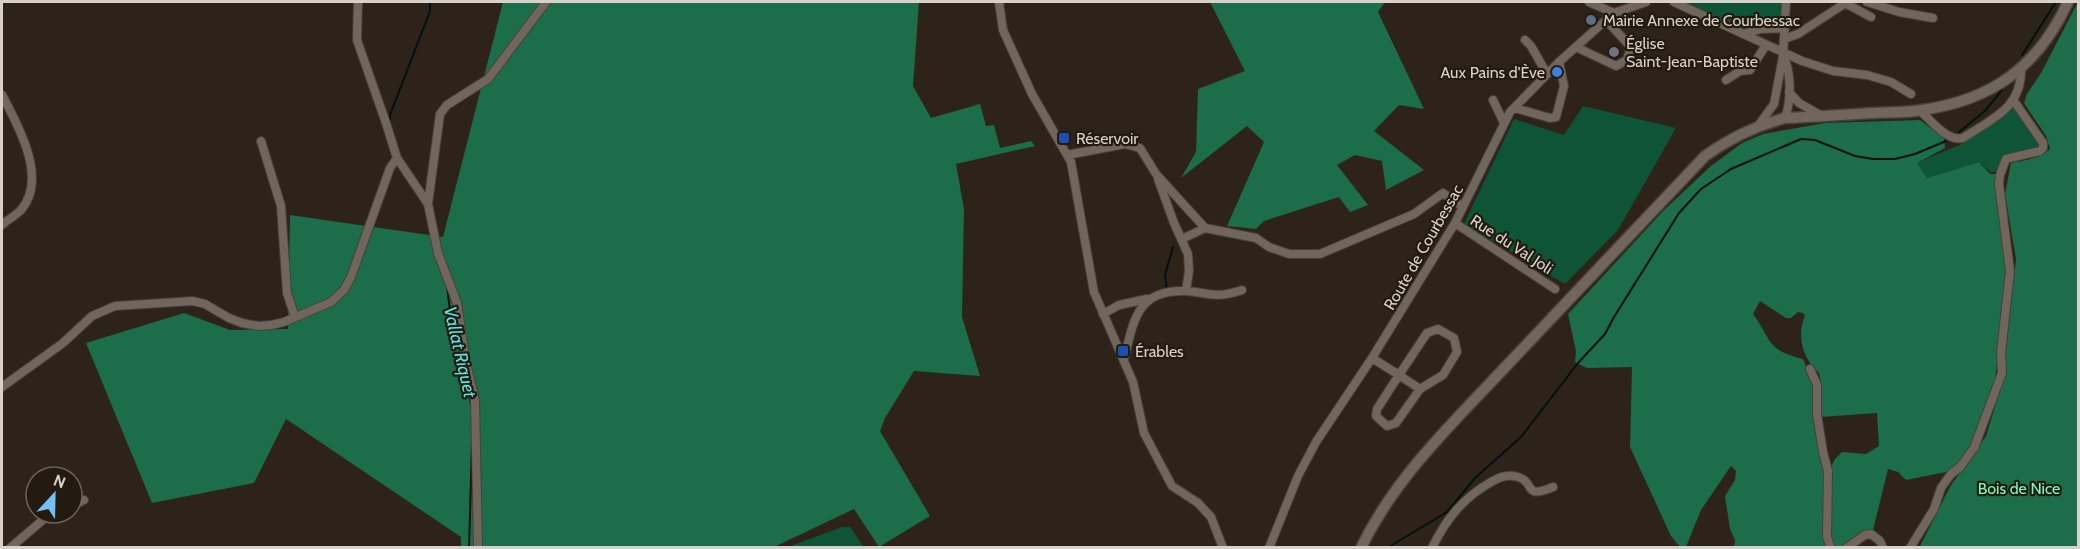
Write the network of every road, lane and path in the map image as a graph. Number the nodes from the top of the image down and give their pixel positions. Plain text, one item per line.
1 (358, 2) edge
2 (546, 2) edge
3 (999, 2) edge
4 (1588, 2) edge
5 (1646, 2) edge
6 (1674, 2) edge
7 (1786, 2) edge
8 (1846, 2) edge
9 (1867, 2) edge
10 (2068, 2) edge
11 (1876, 3) edge
12 (1614, 14) junction
13 (1871, 17) dead end
14 (1933, 18) dead end
15 (1606, 20) junction
16 (1785, 28) junction
17 (1743, 34) junction
18 (1784, 39) junction
19 (1525, 40) dead end
20 (1766, 45) junction
21 (1576, 47) junction
22 (1783, 54) junction
23 (1559, 62) junction
24 (2021, 69) junction
25 (1547, 74) junction
26 (1726, 80) dead end
27 (1790, 92) junction
28 (1911, 94) dead end
29 (2, 95) edge
30 (1493, 100) dead end
31 (2014, 101) junction
32 (1774, 104) junction
33 (1515, 108) junction
34 (1920, 111) junction
35 (1823, 116) junction
36 (1783, 119) junction
37 (1504, 123) junction
38 (1758, 126) junction
39 (261, 141) dead end
40 (1067, 155) junction
41 (397, 158) junction
42 (1156, 174) junction
43 (428, 204) junction
44 (1463, 207) junction
45 (1455, 223) junction
46 (2, 225) edge
47 (1205, 228) junction
48 (1182, 239) junction
49 (1556, 289) dead end
50 (1242, 290) dead end
51 (1186, 291) junction
52 (1147, 299) junction
53 (1103, 314) junction
54 (295, 317) junction
55 (1372, 358) junction
56 (1124, 359) junction
57 (1810, 369) dead end
58 (1399, 375) junction
59 (2, 387) edge
60 (1420, 389) junction
61 (1553, 488) dead end
62 (37, 525) edge
63 (10, 548) edge
64 (478, 548) edge
65 (1223, 548) edge
66 (1269, 548) edge
67 (1361, 548) edge
68 (1432, 548) edge
69 (1831, 548) edge
70 (1846, 548) edge
71 (1883, 548) edge
72 (1910, 548) edge

1 - 41 street
2 - 43 street
3 - 40 street
4 - 12 street
5 - 12 street, Route de Courbessac
6 - 17 street
7 - 16 street
8 - 13 street
8 - 18 street
9 - 11 street
10 - 24 street
11 - 14 street
12 - 15 street, Route de Courbessac
15 - 21 street, Route de Courbessac
15 - 21 street
16 - 17 street
16 - 18 street
17 - 20 street
18 - 22 street
19 - 25 street
20 - 22 street
20 - 26 street
21 - 23 street, Route de Courbessac
22 - 27 street
22 - 28 street
22 - 32 street
23 - 25 street, Route de Courbessac
23 - 33 street
24 - 31 street
24 - 34 street
25 - 33 street, Route de Courbessac
27 - 35 street
27 - 36 street
29 - 46 street
30 - 37 street
31 - 34 street
31 - 72 street
32 - 36 street
32 - 38 street
33 - 37 street, Route de Courbessac
34 - 35 street
35 - 36 street
36 - 38 street
37 - 44 street, Route de Courbessac
38 - 67 street
39 - 54 street
40 - 42 street
40 - 53 street
41 - 43 street
41 - 54 street
42 - 47 street
42 - 48 street
43 - 64 street
44 - 45 street, Route de Courbessac
44 - 47 street
45 - 49 street, Rue du Val Joli
45 - 55 street, Route de Courbessac
47 - 48 street
48 - 51 street
50 - 51 street
51 - 52 street
52 - 53 street
52 - 56 street
53 - 56 street
54 - 59 street
55 - 58 street
55 - 66 street, Route de Courbessac
56 - 65 street
57 - 69 street
58 - 60 street
58 - 60 street
58 - 60 street
61 - 68 street
62 - 63 street
70 - 71 street

